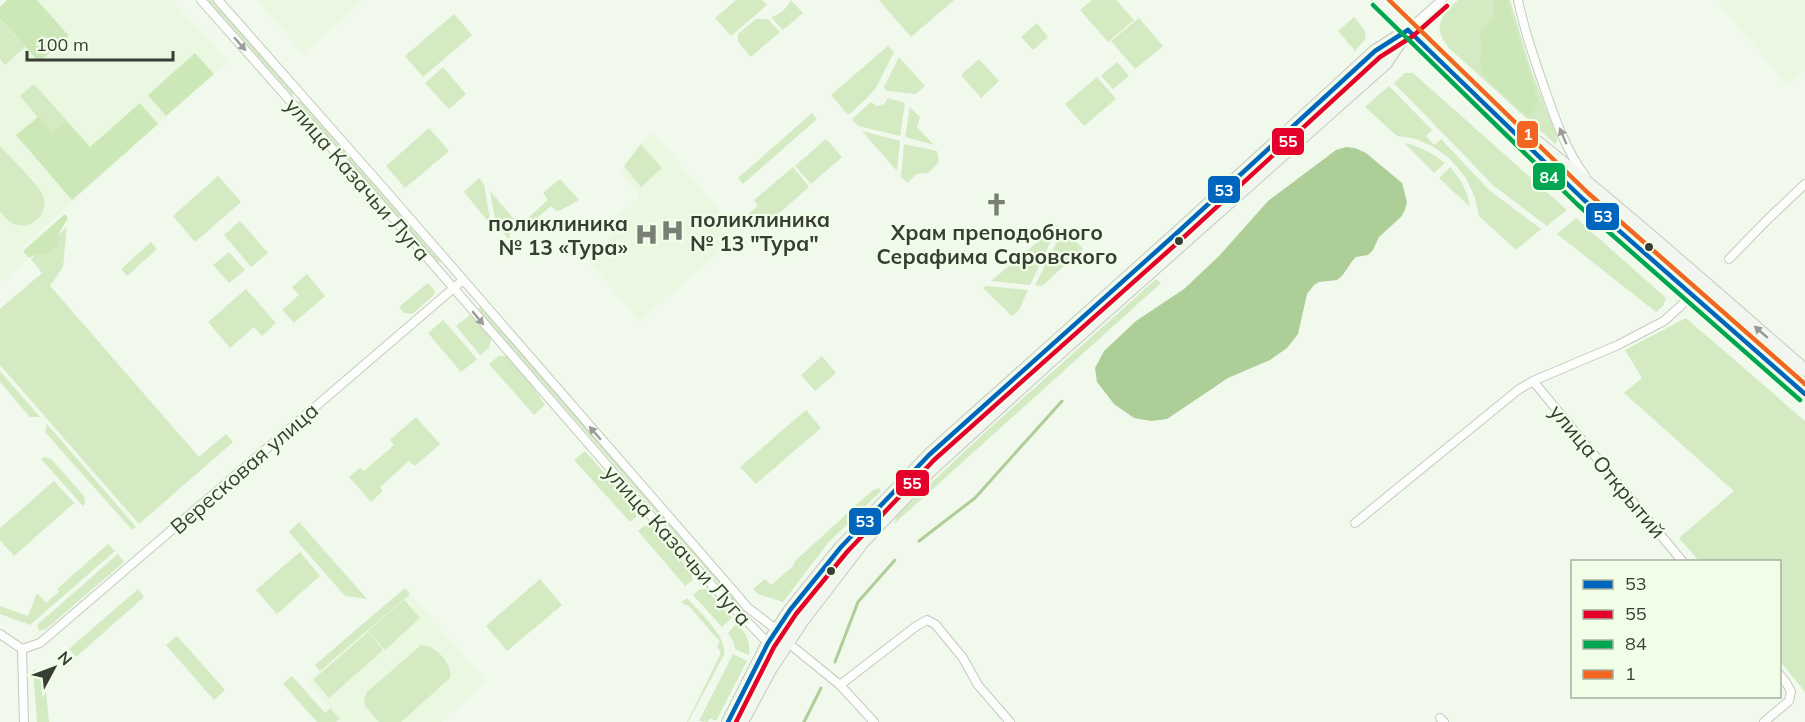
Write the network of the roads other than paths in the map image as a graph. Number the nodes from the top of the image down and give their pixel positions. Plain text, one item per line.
1 (201, 0) edge
2 (218, 0) edge
3 (1378, 0) edge
4 (1442, 0) edge
5 (1518, 0) edge
6 (1408, 30) junction
7 (1478, 96) junction
8 (1805, 184) edge
9 (1593, 186) junction
10 (1729, 259) dead end
11 (463, 280) junction
12 (1706, 283) junction
13 (453, 288) junction
14 (1693, 296) junction
15 (1805, 370) edge
16 (1533, 381) junction
17 (1805, 394) edge
18 (1355, 523) dead end
19 (1682, 560) edge
20 (777, 630) junction
21 (0, 634) edge
22 (787, 642) junction
23 (768, 643) junction
24 (22, 650) junction
25 (1781, 677) edge
26 (840, 685) junction
27 (24, 722) edge
28 (728, 722) edge
29 (742, 722) edge
30 (874, 722) edge
31 (1010, 722) edge
32 (1764, 722) edge

1 -> 13 street, улица Казачьи Луга
2 - 11 street, улица Казачьи Луга
3 - 6 main road
4 - 6 street
9 -> 5 street
6 - 7 main road
6 - 20 main road
6 - 22 main road
7 - 9 main road
7 - 14 main road
8 - 10 street
9 - 12 main road
11 - 13 street, Вересковая улица
20 -> 11 street, улица Казачьи Луга
12 - 14 street
15 -> 12 main road
13 -> 23 street, улица Казачьи Луга
13 - 24 street, Вересковая улица
14 - 16 street
14 - 17 main road
16 - 18 street
16 - 19 street, улица Открытий
20 - 22 street, улица Казачьи Луга
20 - 23 main road
21 - 24 street
22 - 23 street, улица Казачьи Луга
22 - 26 street
22 - 29 main road
23 - 28 main road
24 - 27 street
25 - 32 street
26 - 30 street
26 - 31 street

